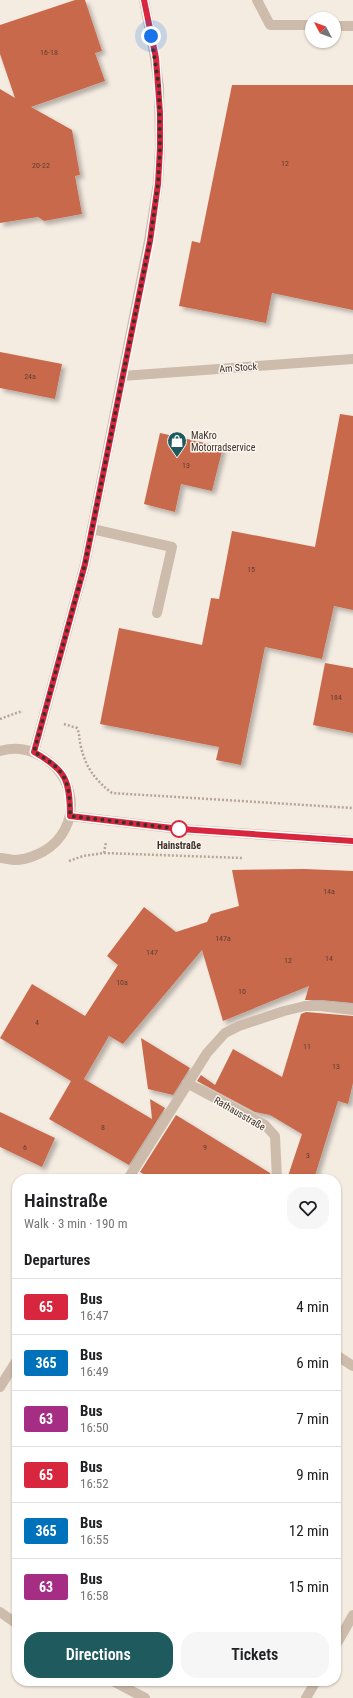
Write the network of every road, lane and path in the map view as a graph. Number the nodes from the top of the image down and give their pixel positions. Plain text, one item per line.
1 (144, 0) edge
2 (257, 0) edge
3 (305, 26) edge
4 (341, 26) edge
5 (353, 26) edge
6 (353, 359) edge
7 (122, 376) junction
8 (92, 529) junction
9 (157, 613) dead end
10 (44, 717) junction
11 (0, 719) edge
12 (0, 751) edge
13 (34, 752) junction
14 (353, 808) edge
15 (70, 816) junction
16 (353, 841) edge
17 (0, 858) edge
18 (244, 858) dead end
19 (63, 863) dead end
20 (353, 1010) edge
21 (187, 1083) junction
22 (131, 1174) edge
23 (277, 1174) edge
24 (341, 1358) edge
25 (353, 1366) edge
26 (12, 1368) edge
27 (0, 1387) edge
28 (0, 1612) edge
29 (353, 1614) edge
30 (12, 1620) edge
31 (341, 1637) edge
32 (122, 1686) edge
33 (313, 1686) edge
34 (145, 1698) edge
35 (306, 1698) edge

1 - 7 street
2 - 3 street
4 - 5 street
6 - 7 street, Am Stock
7 - 8 street
8 - 9 street
8 - 10 street
10 - 11 path
10 - 13 street
10 - 14 path
12 - 13 street
13 - 15 street
15 - 16 street
15 - 17 street
18 - 19 path
20 - 21 street
21 - 22 street
21 - 23 street, Rathausstraße
24 - 25 street
26 - 27 street
28 - 30 street
29 - 31 street
32 - 34 street
33 - 35 street

